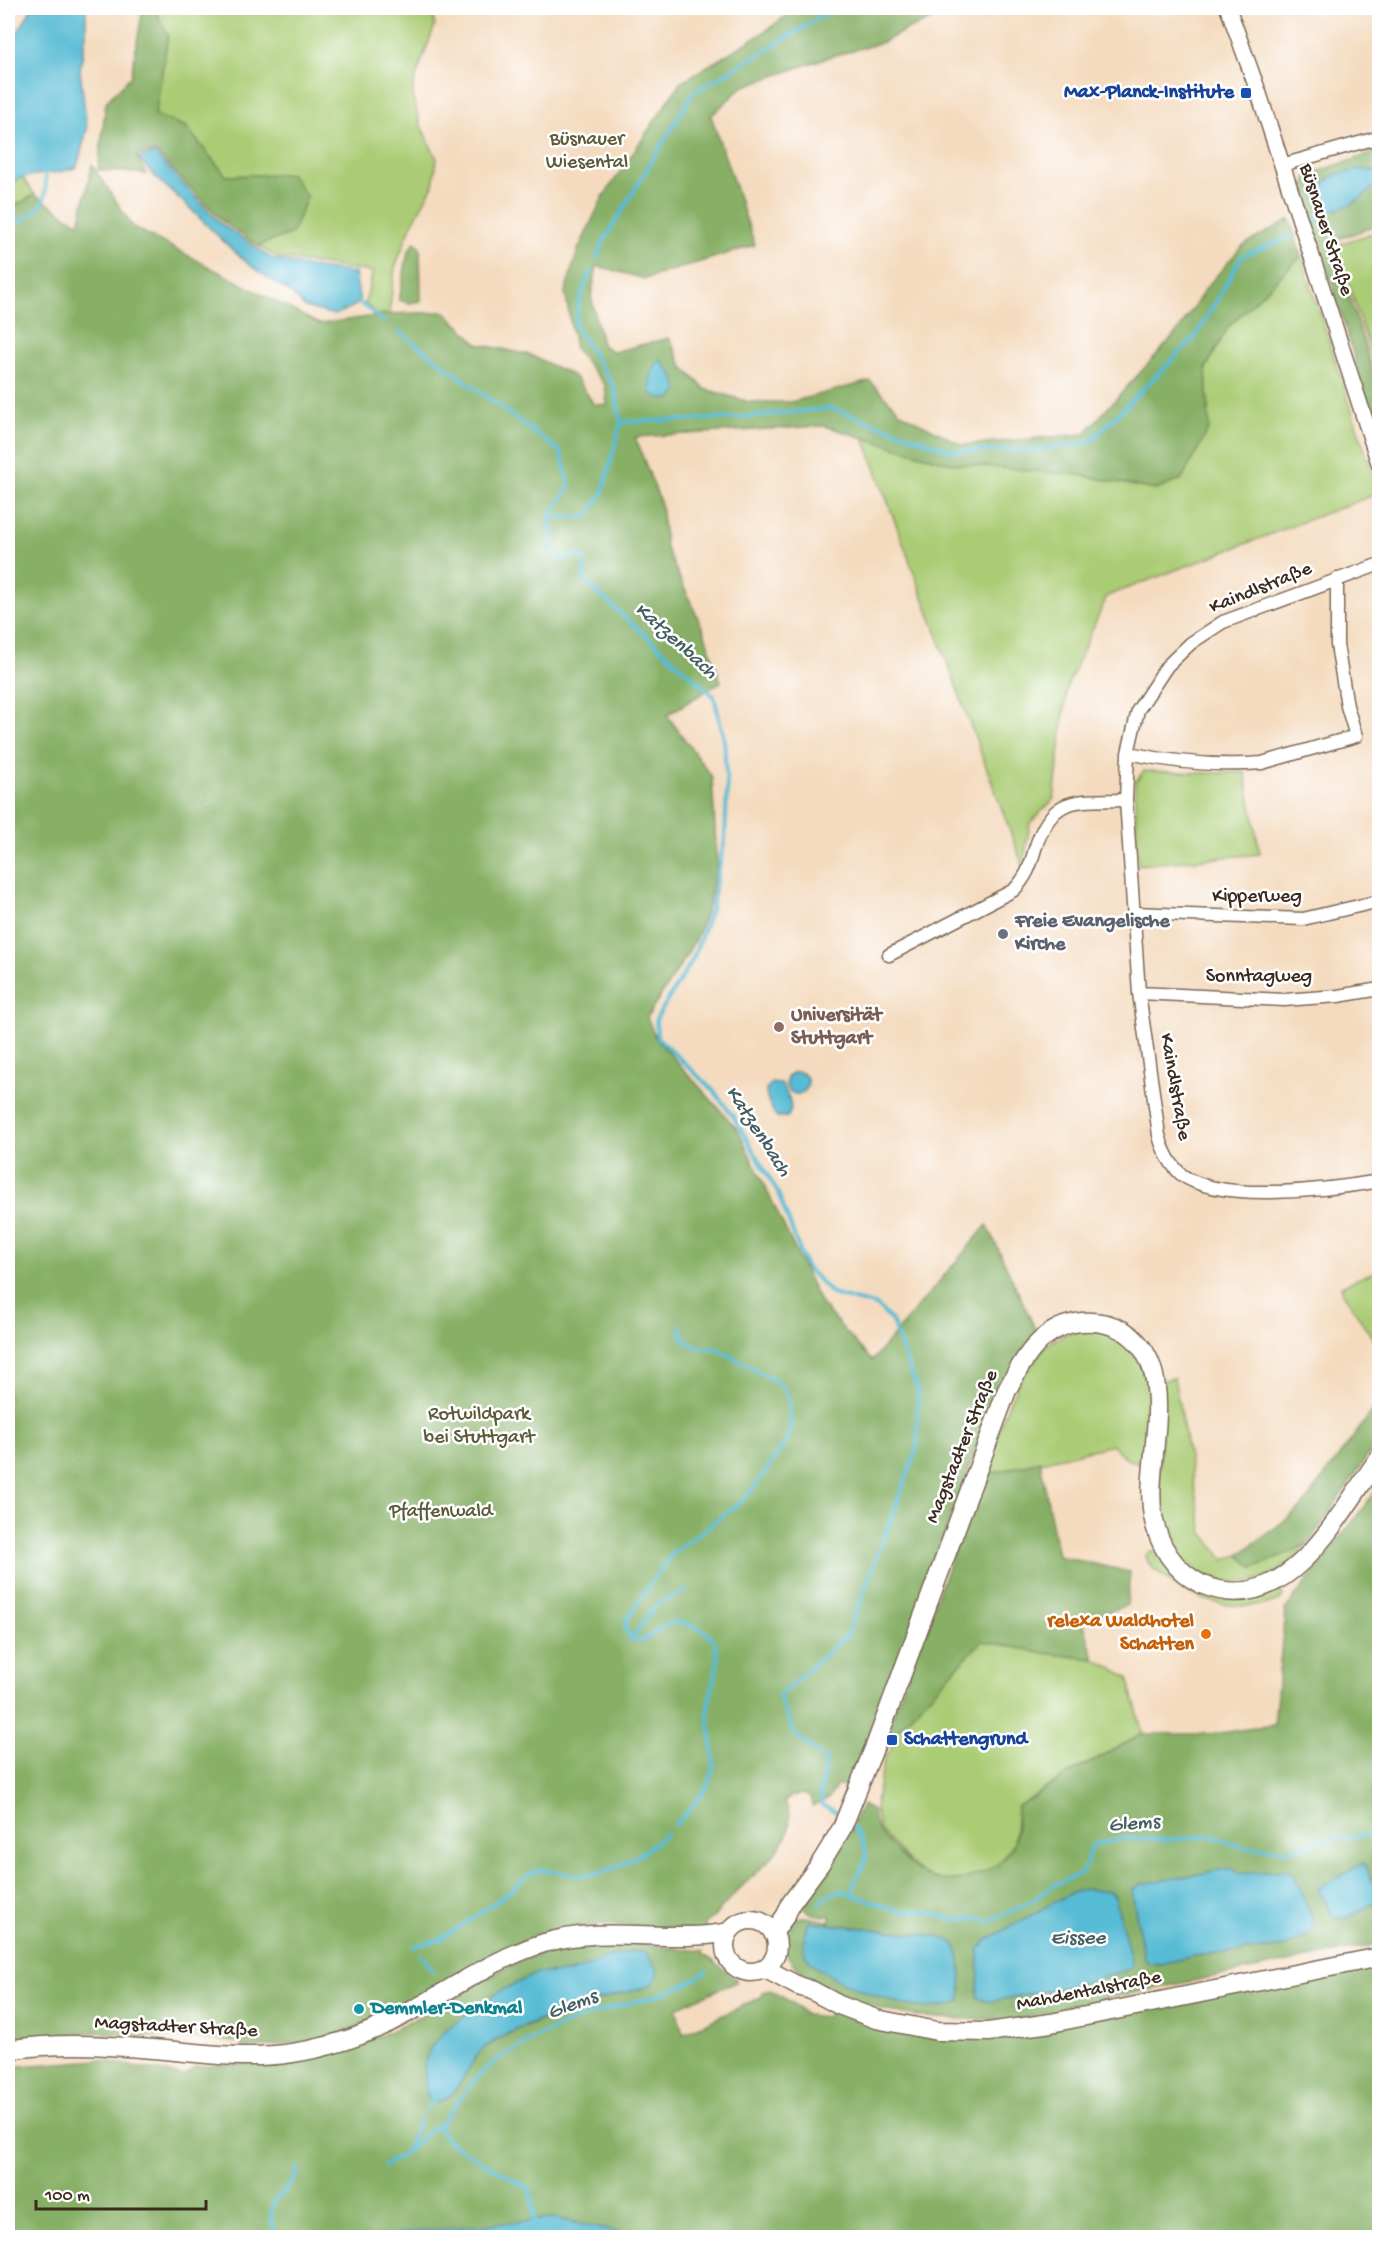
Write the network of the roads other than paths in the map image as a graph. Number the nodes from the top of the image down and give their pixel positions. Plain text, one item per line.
1 (1228, 8) edge
2 (1380, 137) edge
3 (1282, 165) junction
4 (1380, 466) edge
5 (1380, 564) edge
6 (1337, 579) junction
7 (1128, 753) junction
8 (1126, 800) junction
9 (1380, 901) edge
10 (1132, 913) junction
11 (889, 955) dead end
12 (1380, 989) edge
13 (1139, 993) junction
14 (1380, 1181) edge
15 (1380, 1456) edge
16 (766, 1927) junction
17 (729, 1932) junction
18 (640, 1934) junction
19 (776, 1951) junction
20 (726, 1953) junction
21 (1380, 1957) edge
22 (764, 1968) junction
23 (811, 1990) junction
24 (8, 2050) edge

1 - 3 street, Büsnauer Straße
2 - 3 street
3 - 4 street, Büsnauer Straße
5 - 6 street, Kaindlstraße
6 - 7 street, Kaindlstraße
6 - 7 street
7 - 8 street, Kaindlstraße
8 - 10 street, Kaindlstraße
8 - 11 street
9 - 10 street, Kipperweg
10 - 13 street, Kaindlstraße
12 - 13 street, Sonntagweg
13 - 14 street, Kaindlstraße
15 - 16 main road, Magstadter Straße
16 - 17 main road
16 - 19 main road
17 - 18 main road, Magstadter Straße
17 - 20 main road
18 - 20 main road, Magstadter Straße
18 - 24 main road, Magstadter Straße
19 - 22 main road
19 - 23 main road, Mahdentalstraße
20 - 22 main road
21 - 23 main road, Mahdentalstraße
22 - 23 main road, Mahdentalstraße

